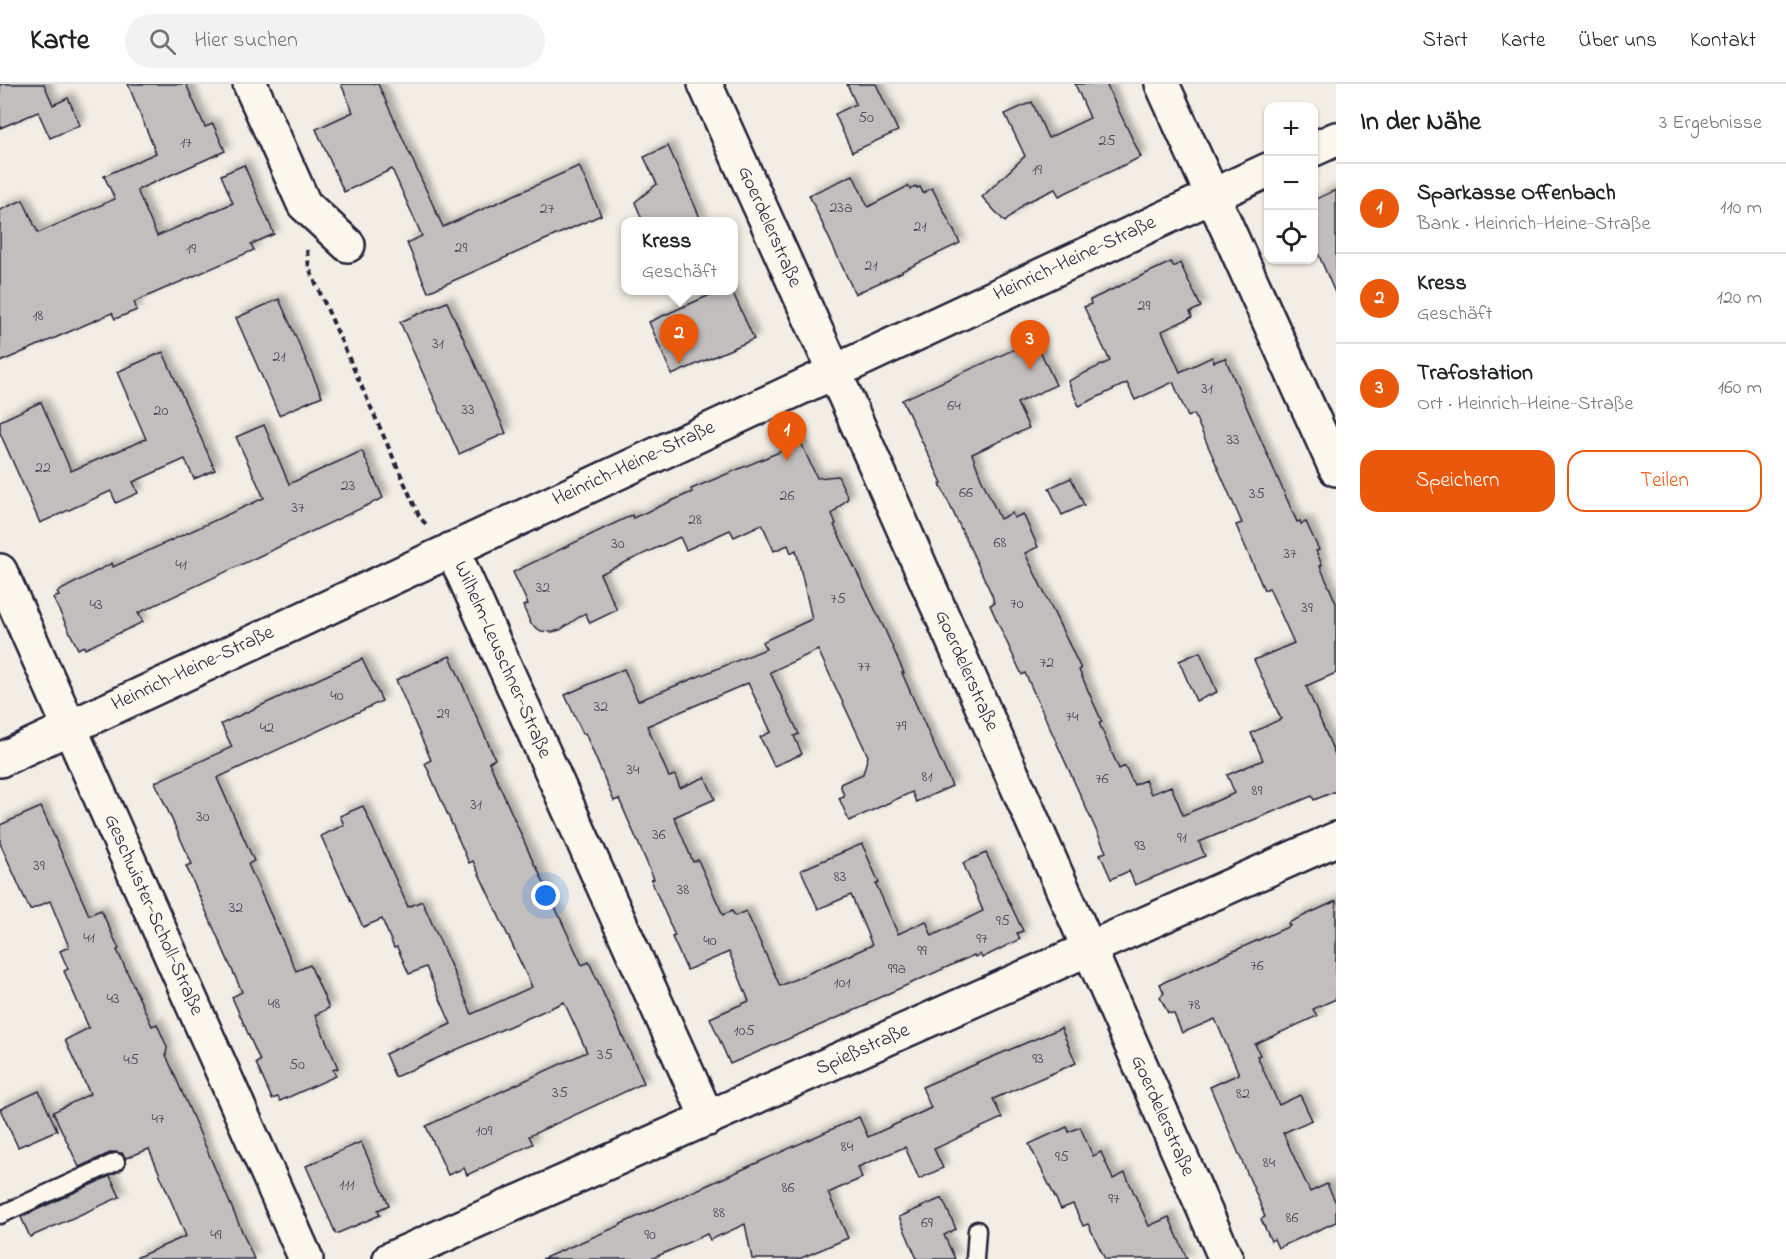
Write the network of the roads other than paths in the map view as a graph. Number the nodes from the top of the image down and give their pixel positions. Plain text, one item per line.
1 (250, 84) edge
2 (705, 84) edge
3 (1162, 84) edge
4 (1336, 139) edge
5 (1318, 147) edge
6 (1264, 172) edge
7 (1212, 196) junction
8 (348, 245) dead end
9 (834, 371) junction
10 (1336, 469) edge
11 (452, 549) junction
12 (0, 571) edge
13 (69, 727) junction
14 (0, 760) edge
15 (1336, 839) edge
16 (1088, 949) junction
17 (708, 1119) junction
18 (116, 1162) dead end
19 (0, 1215) edge
20 (977, 1230) dead end
21 (306, 1259) edge
22 (390, 1259) edge
23 (975, 1259) edge
24 (1226, 1259) edge

1 - 8 street
2 - 9 street, Goerdelerstraße
3 - 7 street
4 - 5 street
6 - 7 street, Heinrich-Heine-Straße
7 - 9 street, Heinrich-Heine-Straße
7 - 10 street
9 - 11 street, Heinrich-Heine-Straße
9 - 16 street, Goerdelerstraße
11 - 13 street, Heinrich-Heine-Straße
11 - 17 street, Wilhelm-Leuschner-Straße
12 - 13 street, Geschwister-Scholl-Straße
13 - 14 street, Heinrich-Heine-Straße
13 - 21 street, Geschwister-Scholl-Straße
15 - 16 street, Spießstraße
16 - 17 street, Spießstraße
16 - 24 street, Goerdelerstraße
17 - 22 street, Spießstraße
18 - 19 lane
20 - 23 lane

